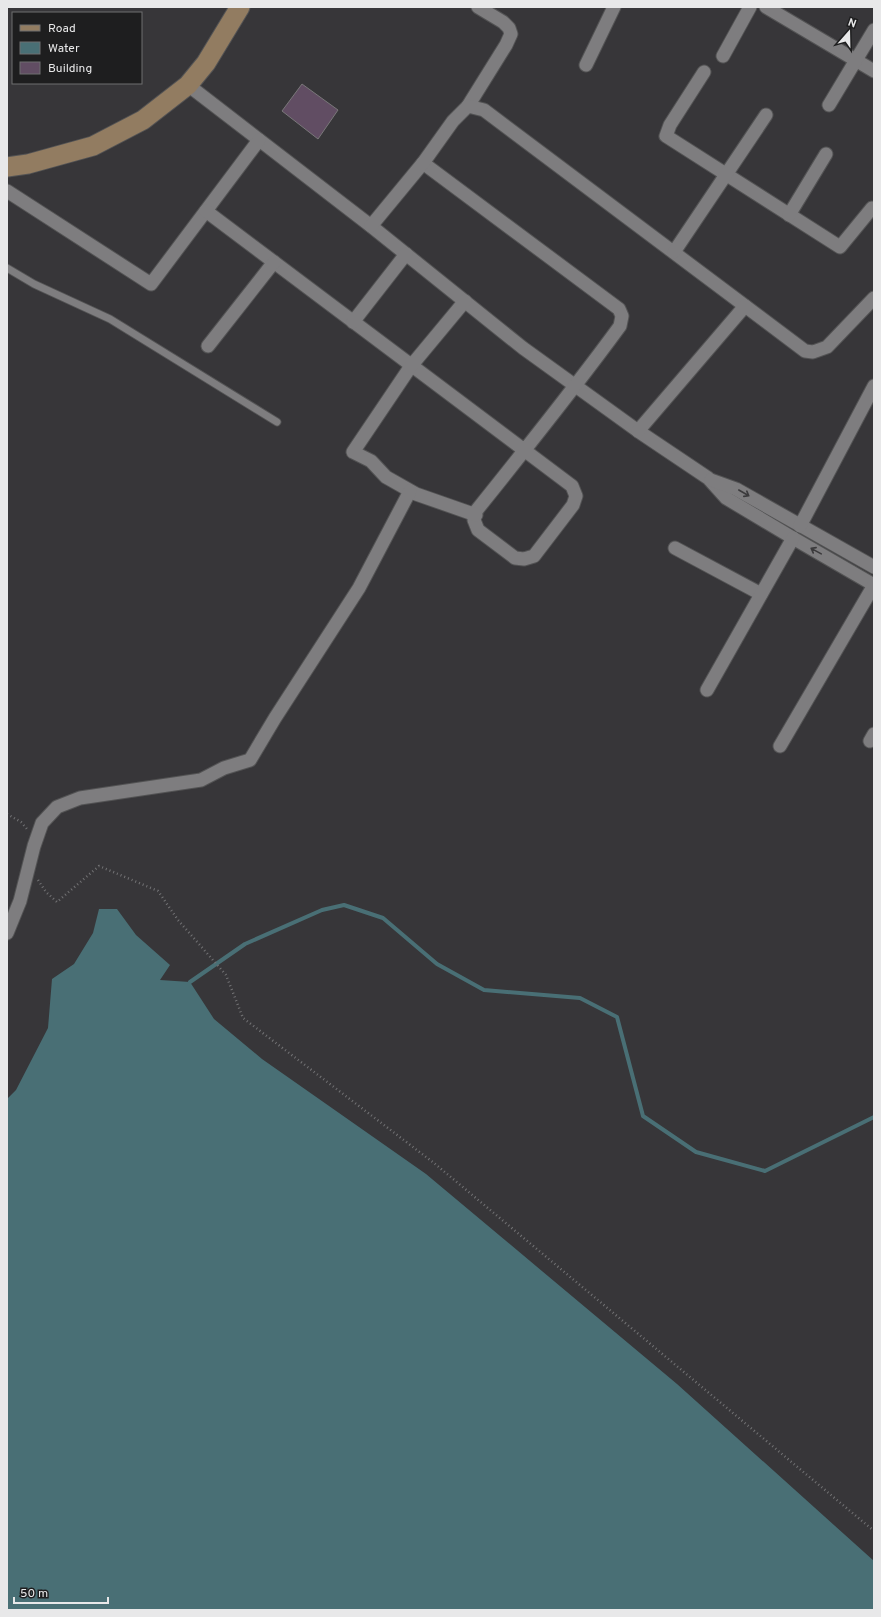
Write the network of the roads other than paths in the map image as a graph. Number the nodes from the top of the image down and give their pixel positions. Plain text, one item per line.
1 (240, 7) edge
2 (478, 7) edge
3 (614, 7) edge
4 (750, 7) edge
5 (766, 7) edge
6 (874, 30) edge
7 (723, 56) dead end
8 (856, 60) junction
9 (586, 65) dead end
10 (874, 71) edge
11 (704, 72) dead end
12 (188, 85) junction
13 (829, 105) dead end
14 (468, 106) junction
15 (766, 115) dead end
16 (260, 140) junction
17 (826, 154) dead end
18 (423, 163) junction
19 (7, 168) edge
20 (726, 174) junction
21 (7, 191) edge
22 (872, 208) dead end
23 (206, 211) junction
24 (789, 214) junction
25 (372, 226) junction
26 (674, 252) junction
27 (406, 254) junction
28 (274, 262) junction
29 (7, 268) edge
30 (874, 298) edge
31 (465, 301) junction
32 (745, 306) junction
33 (353, 322) junction
34 (208, 346) dead end
35 (411, 366) junction
36 (576, 386) junction
37 (874, 386) edge
38 (277, 422) dead end
39 (638, 431) junction
40 (524, 451) junction
41 (708, 478) junction
42 (410, 491) junction
43 (476, 515) junction
44 (800, 526) junction
45 (792, 538) junction
46 (674, 548) dead end
47 (840, 549) junction
48 (833, 561) junction
49 (874, 567) edge
50 (874, 585) edge
51 (761, 594) junction
52 (707, 690) dead end
53 (780, 746) dead end
54 (7, 933) edge

1 - 12 street
2 - 14 street
3 - 9 street
4 - 7 street
5 - 8 street
6 - 8 street
8 - 10 street
8 - 13 street
11 - 20 street
12 - 16 street
12 - 19 street
14 - 18 street
14 - 26 street
15 - 20 street
16 - 23 street
16 - 25 street
17 - 24 street
18 - 25 street
18 - 36 street
20 - 24 street
20 - 26 street
21 - 23 street
22 - 24 street
23 - 28 street
25 - 27 street
26 - 32 street
27 - 31 street
27 - 33 street
28 - 33 street
28 - 34 street
29 - 38 lane
30 - 32 street
31 - 35 street
31 - 36 street
32 - 39 street
33 - 35 street
35 - 40 street
35 - 42 street
36 - 39 street
36 - 40 street
37 - 44 street
39 - 41 street
40 - 43 street
40 - 43 street
41 -> 44 street
41 - 45 street
42 - 43 street
42 - 54 street
44 - 47 street
48 -> 45 street
45 - 51 street
46 - 51 street
47 - 48 street
47 - 49 street
48 - 50 street
50 - 53 street
51 - 52 street

